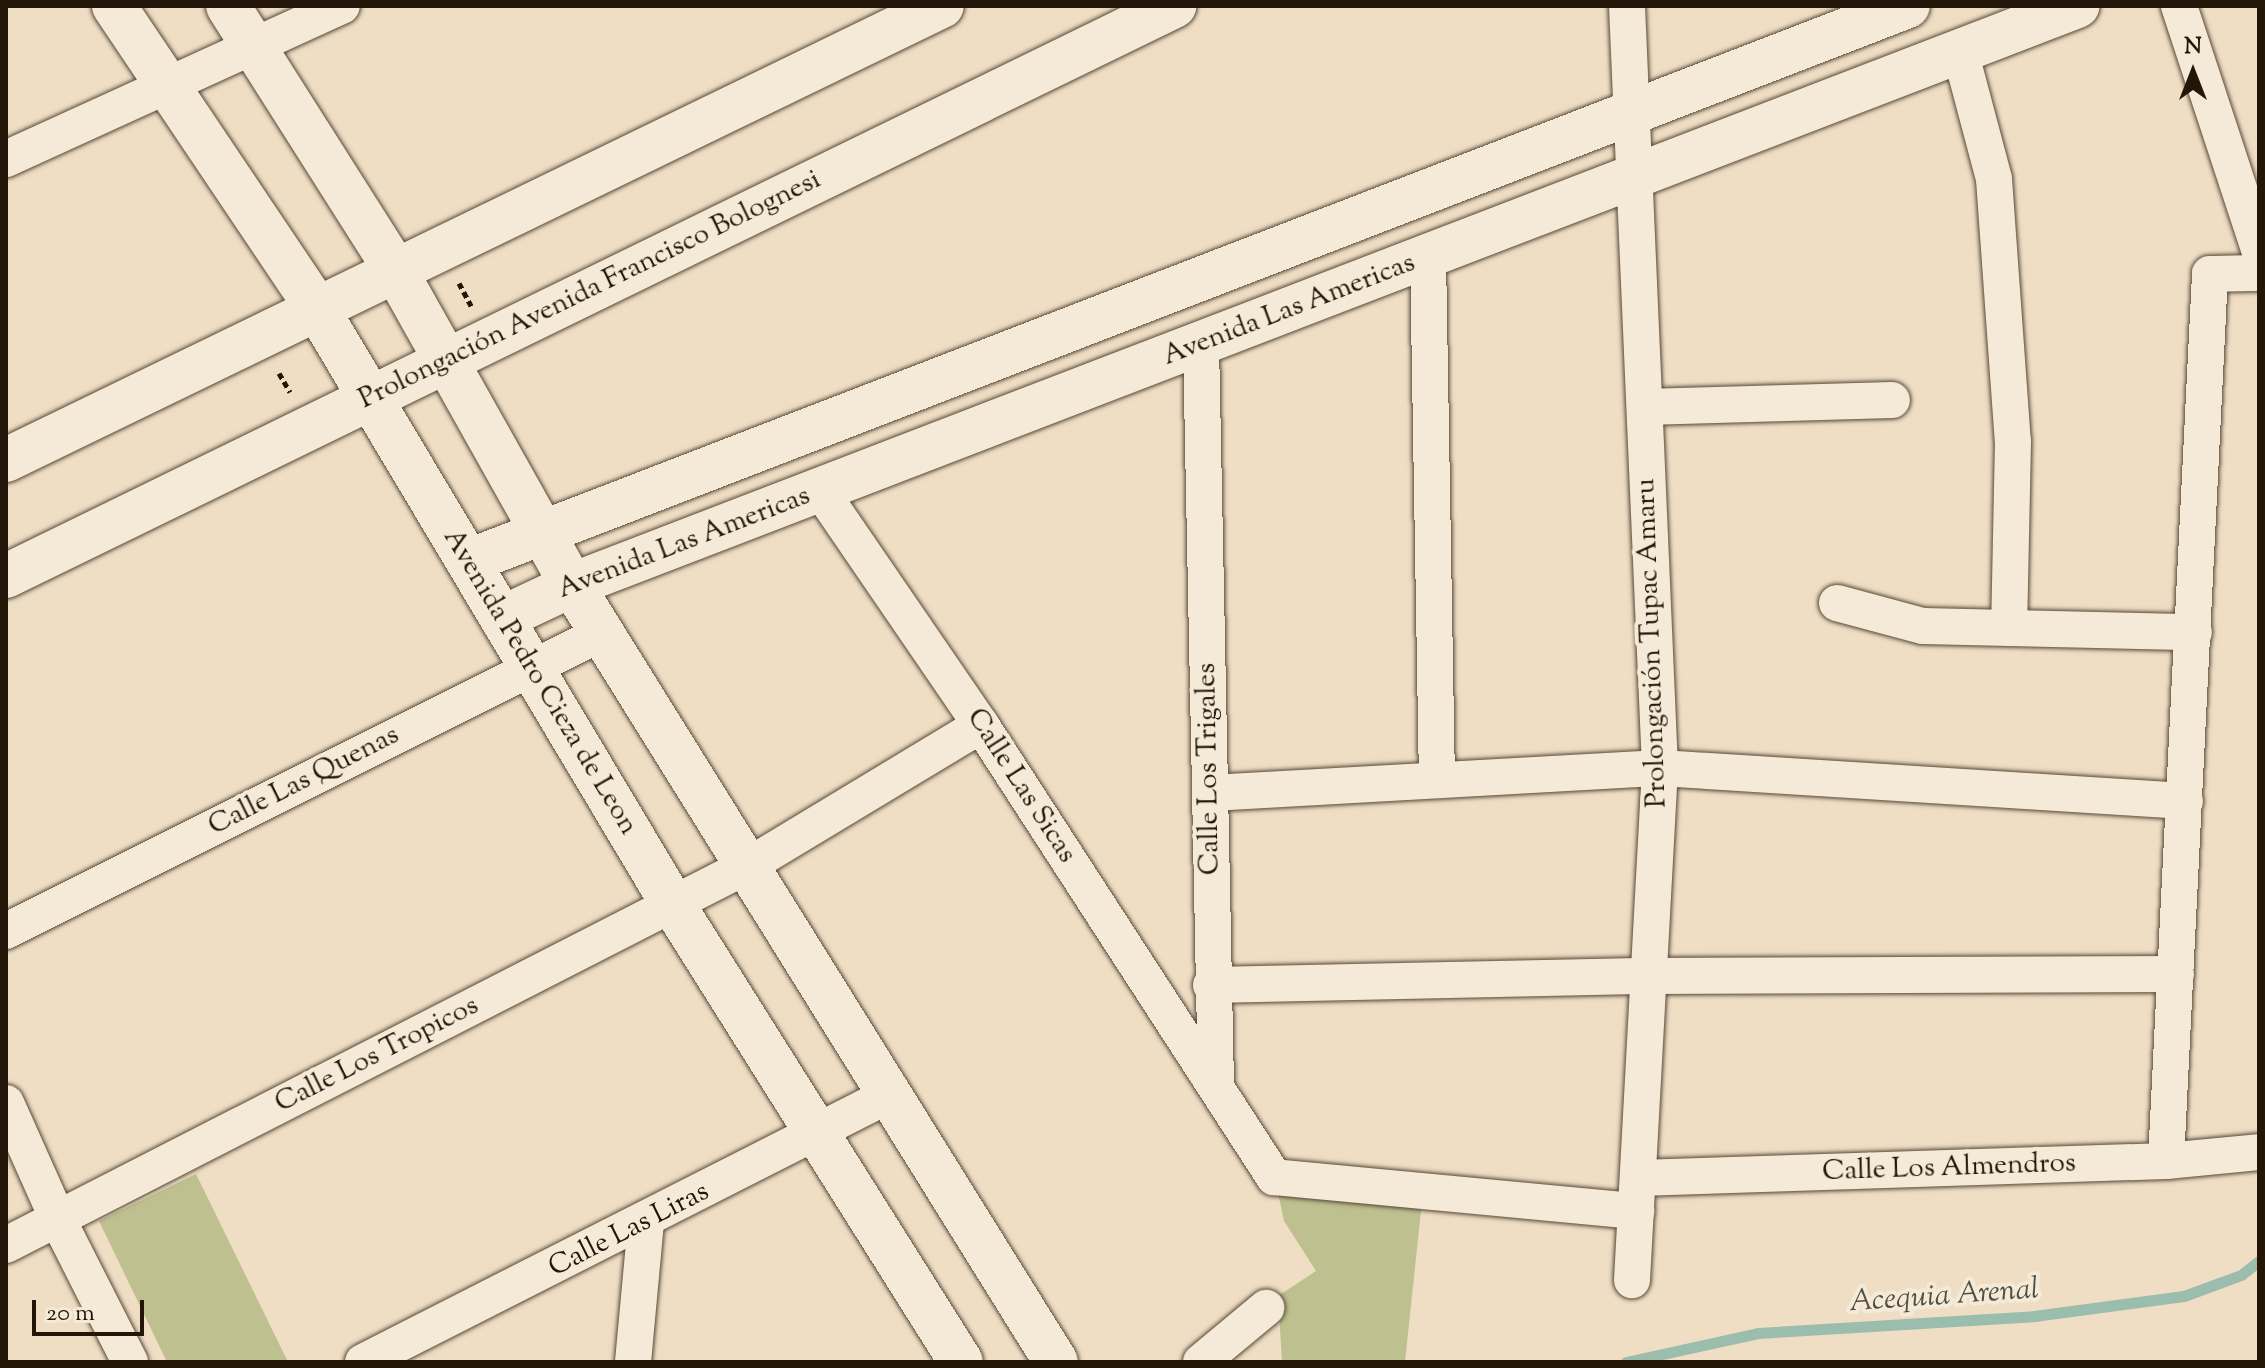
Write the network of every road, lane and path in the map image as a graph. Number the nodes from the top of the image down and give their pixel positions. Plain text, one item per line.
1 (114, 6) edge
2 (228, 6) edge
3 (342, 6) edge
4 (1174, 6) edge
5 (1627, 6) edge
6 (1908, 6) edge
7 (2077, 6) edge
8 (2179, 6) edge
9 (920, 11) edge
10 (254, 46) junction
11 (1960, 51) junction
12 (166, 86) junction
13 (1631, 113) junction
14 (6, 159) edge
15 (1635, 173) junction
16 (2259, 250) edge
17 (1428, 256) junction
18 (394, 268) junction
19 (452, 269) dead end
20 (2259, 273) edge
21 (316, 307) junction
22 (475, 314) dead end
23 (1201, 344) junction
24 (271, 360) dead end
25 (445, 362) junction
26 (371, 397) junction
27 (294, 400) dead end
28 (1892, 400) dead end
29 (1645, 407) junction
30 (6, 460) edge
31 (820, 490) junction
32 (541, 533) junction
33 (469, 561) junction
34 (6, 576) edge
35 (572, 585) junction
36 (1837, 603) dead end
37 (502, 618) junction
38 (2009, 628) junction
39 (2194, 632) junction
40 (602, 633) junction
41 (530, 666) junction
42 (981, 725) junction
43 (1660, 768) junction
44 (1437, 780) junction
45 (1211, 793) junction
46 (2185, 801) junction
47 (749, 865) junction
48 (672, 903) junction
49 (6, 931) edge
50 (2176, 974) junction
51 (1651, 976) junction
52 (1211, 985) junction
53 (1216, 1086) junction
54 (893, 1093) junction
55 (6, 1103) edge
56 (817, 1133) junction
57 (2259, 1152) edge
58 (2166, 1161) junction
59 (1274, 1177) joint
60 (1638, 1194) junction
61 (58, 1220) junction
62 (646, 1222) junction
63 (6, 1245) edge
64 (1632, 1280) dead end
65 (1266, 1308) dead end
66 (637, 1361) edge
67 (1065, 1361) edge
68 (130, 1362) edge
69 (363, 1362) edge
70 (961, 1362) edge
71 (1201, 1362) edge

1 - 12 street, Avenida Pedro Cieza de Leon
2 - 10 street
3 - 10 street
4 - 25 street, Prolongación Avenida Francisco Bolognesi
5 - 13 street, Prolongación Tupac Amaru
6 - 13 street
7 - 11 street, Avenida Las Americas
8 - 16 street
9 - 18 street
10 - 12 street
10 - 18 street
11 - 15 street, Avenida Las Americas
11 - 38 street
12 - 14 street
12 - 21 street, Avenida Pedro Cieza de Leon
13 - 15 street, Prolongación Tupac Amaru
13 - 32 street
15 - 17 street, Avenida Las Americas
15 - 29 street, Prolongación Tupac Amaru
17 - 23 street, Avenida Las Americas
17 - 44 street
18 - 21 street
18 - 25 street
19 - 22 path
20 - 39 street
21 - 26 street, Avenida Pedro Cieza de Leon
21 - 30 street
23 - 31 street, Avenida Las Americas
23 - 45 street, Calle Los Trigales
24 - 27 path
25 - 26 street, Prolongación Avenida Francisco Bolognesi
25 - 32 street
26 - 33 street, Avenida Pedro Cieza de Leon
26 - 34 street, Prolongación Avenida Francisco Bolognesi
28 - 29 street
29 - 43 street, Prolongación Tupac Amaru
31 - 35 street, Avenida Las Americas
31 - 42 street, Calle Las Sicas
32 - 33 street
32 - 35 street
33 - 37 street, Avenida Pedro Cieza de Leon
35 - 37 street, Avenida Las Americas
35 - 40 street
36 - 38 street
37 - 41 street, Avenida Pedro Cieza de Leon
38 - 39 street
39 - 46 street
40 - 41 street, Calle Las Quenas
40 - 47 street
41 - 48 street, Avenida Pedro Cieza de Leon
41 - 49 street, Calle Las Quenas
42 - 47 street, Calle Los Tropicos
42 - 53 street, Calle Las Sicas
43 - 44 street
43 - 46 street
43 - 51 street, Prolongación Tupac Amaru
44 - 45 street
45 - 52 street, Calle Los Trigales
46 - 50 street
47 - 48 street, Calle Los Tropicos
47 - 54 street
48 - 56 street, Avenida Pedro Cieza de Leon
48 - 61 street, Calle Los Tropicos
50 - 51 street
50 - 58 street
51 - 52 street
51 - 60 street, Prolongación Tupac Amaru
52 - 53 street, Calle Los Trigales
53 - 59 street, Calle Los Trigales
54 - 56 street, Calle Las Liras
54 - 67 street
55 - 61 street
56 - 62 street, Calle Las Liras
56 - 70 street, Avenida Pedro Cieza de Leon
57 - 58 street, Calle Los Almendros
58 - 60 street, Calle Los Almendros
59 - 60 street, Calle Los Almendros
60 - 64 street, Prolongación Tupac Amaru
61 - 63 street, Calle Los Tropicos
61 - 68 street
62 - 66 street
62 - 69 street, Calle Las Liras
65 - 71 street

